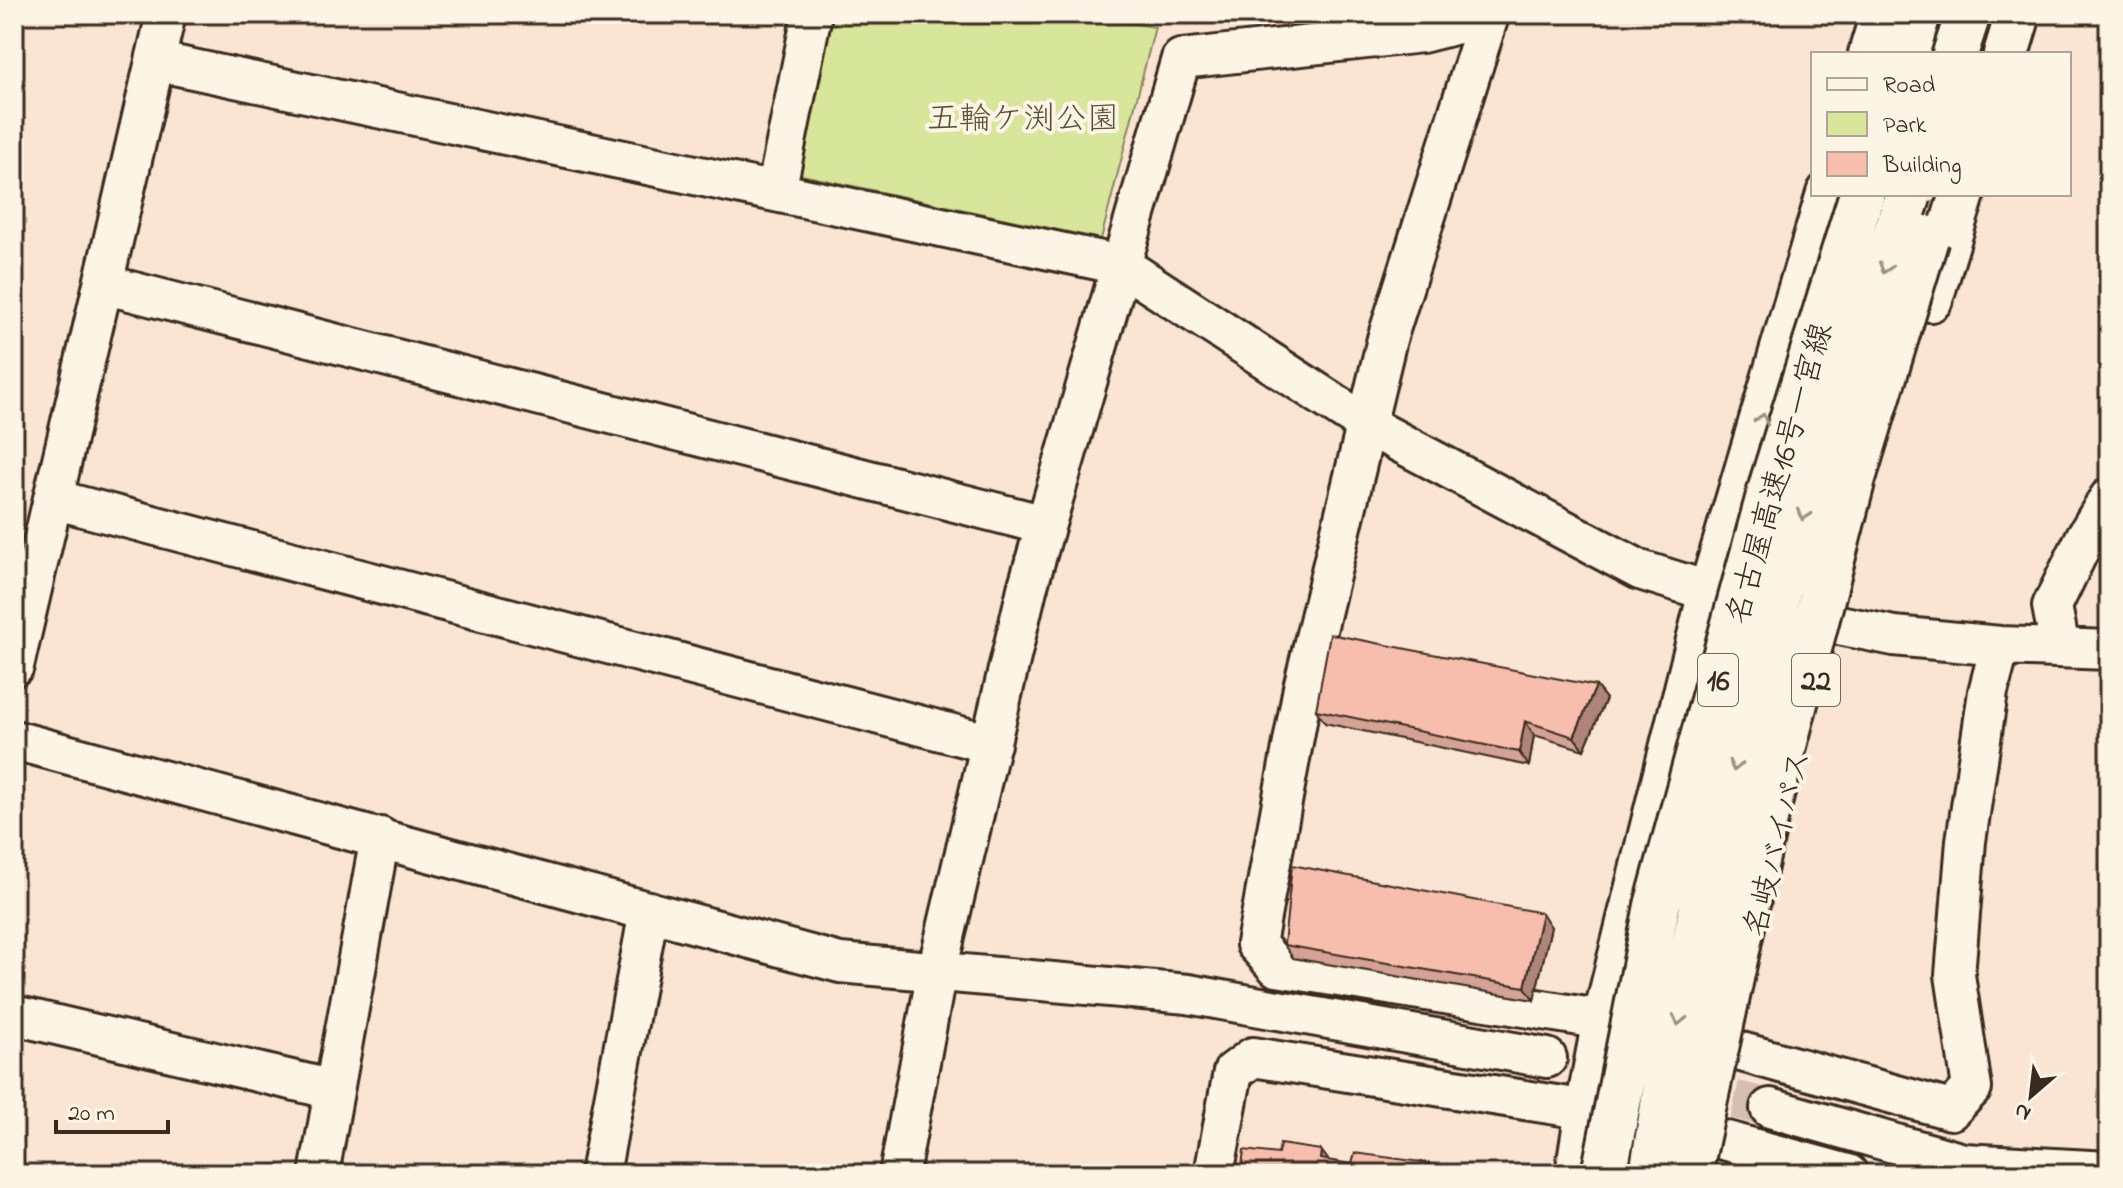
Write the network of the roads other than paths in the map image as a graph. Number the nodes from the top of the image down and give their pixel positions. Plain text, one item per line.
1 (166, 14) edge
2 (812, 14) edge
3 (1883, 14) edge
4 (1918, 14) edge
5 (1968, 14) edge
6 (1995, 14) edge
7 (2018, 14) edge
8 (1872, 52) edge
9 (1907, 52) edge
10 (1956, 52) edge
11 (1983, 52) edge
12 (2007, 52) edge
13 (155, 61) junction
14 (776, 192) junction
15 (1828, 196) edge
16 (1861, 196) edge
17 (1908, 196) edge
18 (1939, 196) edge
19 (1961, 196) edge
20 (1121, 265) junction
21 (103, 284) junction
22 (1367, 425) junction
23 (2109, 498) edge
24 (53, 499) junction
25 (1045, 525) junction
26 (1711, 592) junction
27 (1829, 623) junction
28 (2000, 646) junction
29 (2060, 648) junction
30 (2109, 650) edge
31 (1695, 657) junction
32 (14, 666) edge
33 (14, 740) edge
34 (991, 744) junction
35 (380, 837) junction
36 (649, 911) junction
37 (937, 971) junction
38 (14, 1015) edge
39 (1605, 1020) junction
40 (1727, 1048) junction
41 (1547, 1058) dead end
42 (334, 1090) junction
43 (1770, 1108) tunnel mouth
44 (1588, 1110) junction
45 (1698, 1161) edge
46 (2109, 1171) edge
47 (319, 1174) edge
48 (600, 1174) edge
49 (899, 1174) edge
50 (1214, 1174) edge
51 (1578, 1174) edge
52 (1604, 1174) edge
53 (1620, 1174) edge
54 (1652, 1174) edge
55 (1848, 1174) edge

1 - 13 street
2 - 14 street
3 - 8 highway
4 - 9 highway
5 - 10 highway
6 - 11 highway
7 - 12 highway
13 - 14 street
13 - 21 street
14 - 20 street
26 -> 15 highway
16 - 52 highway, 名古屋高速16号一宮線 / 16, bridge
17 -> 54 highway, bridge
18 - 45 highway, bridge
19 - 27 highway, 名岐バイパス / 22
20 - 22 street
20 - 22 street
20 - 25 street
21 - 24 street
21 - 25 street
22 - 26 street
22 - 39 street
23 - 29 street
24 - 32 street
24 - 34 street
25 - 34 street
26 - 31 highway
27 - 28 street
27 - 40 highway, 名岐バイパス / 22
28 - 29 street
28 - 40 street
29 - 30 street
31 - 39 highway
31 - 53 highway
33 - 35 street
34 - 37 street
35 - 36 street
35 - 42 street
36 - 37 street
36 - 48 street
37 - 41 street
37 - 49 street
38 - 42 street
39 - 44 highway
40 - 45 highway, 名岐バイパス / 22
42 - 47 street
43 - 46 street
44 - 50 street
44 - 51 highway
45 - 55 street

